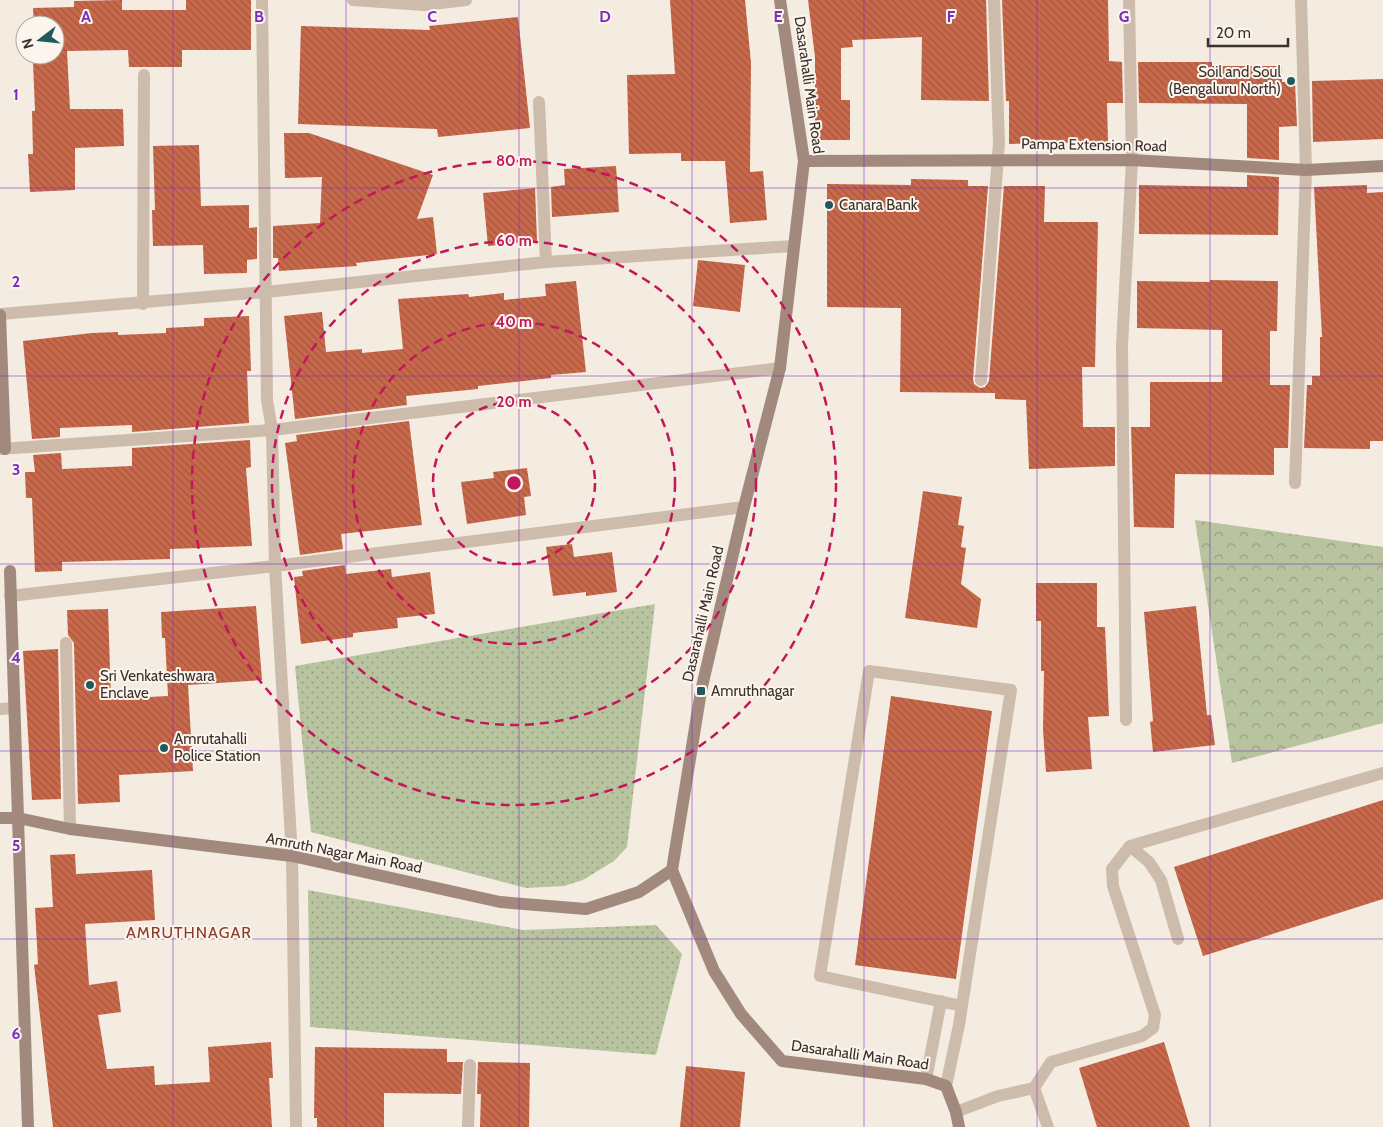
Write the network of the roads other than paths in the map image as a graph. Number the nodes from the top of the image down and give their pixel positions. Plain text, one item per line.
1 (262, 0) edge
2 (353, 0) edge
3 (466, 0) edge
4 (780, 0) edge
5 (994, 0) edge
6 (1129, 0) edge
7 (1301, 0) edge
8 (144, 75) dead end
9 (539, 102) dead end
10 (997, 160) junction
11 (1132, 160) junction
12 (804, 161) junction
13 (1383, 166) edge
14 (1306, 170) junction
15 (793, 246) junction
16 (546, 262) junction
17 (266, 292) junction
18 (144, 304) junction
19 (0, 315) edge
20 (780, 368) junction
21 (982, 380) dead end
22 (272, 430) junction
23 (2, 449) edge
24 (1295, 482) dead end
25 (744, 506) junction
26 (275, 566) junction
27 (5, 571) edge
28 (10, 596) junction
29 (66, 643) dead end
30 (14, 708) junction
31 (0, 709) edge
32 (1126, 720) dead end
33 (1383, 772) edge
34 (0, 818) edge
35 (18, 818) junction
36 (70, 829) junction
37 (1130, 846) junction
38 (292, 856) junction
39 (672, 870) junction
40 (1178, 939) dead end
41 (941, 1001) junction
42 (962, 1006) junction
43 (470, 1066) dead end
44 (926, 1079) junction
45 (946, 1086) junction
46 (1034, 1088) junction
47 (956, 1112) junction
48 (28, 1127) edge
49 (296, 1127) edge
50 (468, 1127) edge
51 (959, 1127) edge
52 (1048, 1127) edge

1 - 17 street
2 - 3 street
4 - 12 street, Dasarahalli Main Road
5 - 10 street
6 - 11 street
7 - 14 street
8 - 18 street
9 - 16 street
10 - 11 street, Pampa Extension Road
10 - 12 street, Pampa Extension Road
10 - 21 street
11 - 14 street, Pampa Extension Road
11 - 32 street
12 - 15 street, Dasarahalli Main Road
13 - 14 street, Pampa Extension Road
14 - 24 street
15 - 16 street
15 - 20 street, Dasarahalli Main Road
16 - 17 street
17 - 18 street
17 - 22 street
18 - 19 street
19 - 23 street
20 - 22 street
20 - 25 street, Dasarahalli Main Road
22 - 23 street
22 - 26 street
25 - 26 street
25 - 39 street, Dasarahalli Main Road
26 - 28 street
26 - 38 street
27 - 28 street
28 - 30 street
29 - 36 street
30 - 31 street
30 - 35 street
33 - 37 street
34 - 35 street, Amruth Nagar Main Road
35 - 36 street, Amruth Nagar Main Road
35 - 48 street
36 - 38 street, Amruth Nagar Main Road
37 - 40 street
37 - 46 street
38 - 39 street, Amruth Nagar Main Road
38 - 49 street
39 - 44 street, Dasarahalli Main Road
41 - 42 street
41 - 42 street
41 - 44 street
42 - 45 street
43 - 50 street
44 - 45 street, Dasarahalli Main Road
45 - 47 street, Dasarahalli Main Road
46 - 47 street
46 - 52 street
47 - 51 street, Dasarahalli Main Road

